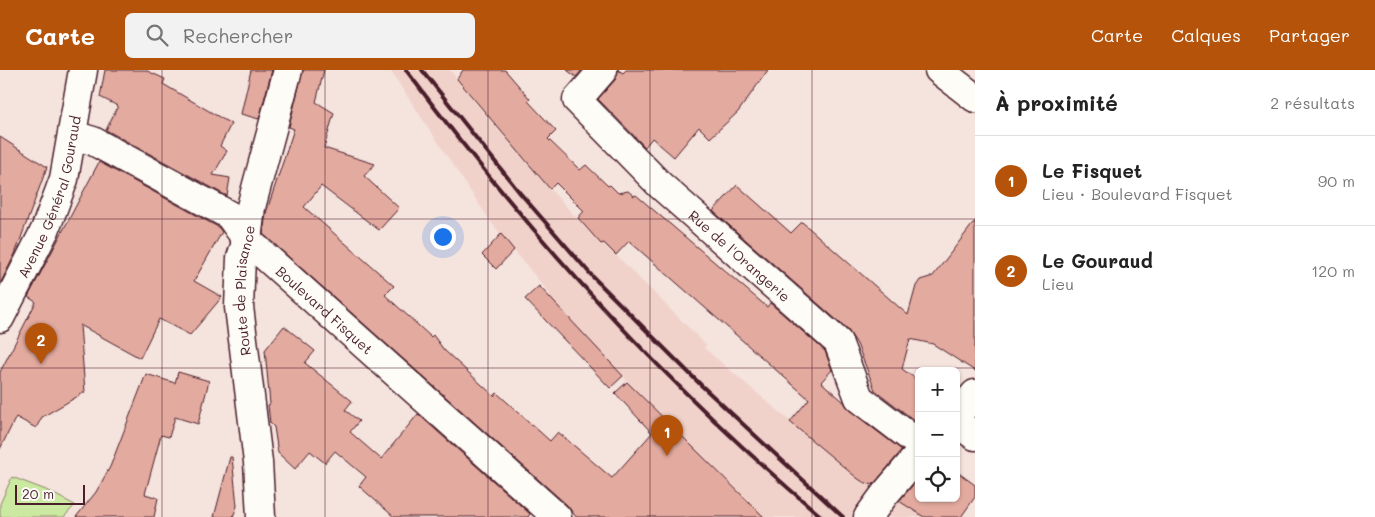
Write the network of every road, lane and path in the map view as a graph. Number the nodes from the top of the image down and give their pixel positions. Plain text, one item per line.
1 (83, 70) edge
2 (288, 70) edge
3 (603, 70) edge
4 (939, 70) edge
5 (975, 98) edge
6 (73, 135) junction
7 (247, 240) junction
8 (0, 318) edge
9 (975, 394) edge
10 (959, 412) edge
11 (960, 425) edge
12 (975, 436) edge
13 (915, 441) edge
14 (916, 457) edge
15 (261, 517) edge
16 (557, 517) edge
17 (868, 517) edge

1 - 6 street, Avenue Général Gouraud
2 - 7 street, Route de Plaisance
3 - 13 street, Rue de l'Orangerie
4 - 5 street
6 - 7 street, Boulevard Fisquet
6 - 8 street, Avenue Général Gouraud
7 - 15 street, Route de Plaisance
7 - 16 street, Boulevard Fisquet
9 - 10 street
11 - 12 street
14 - 17 street

